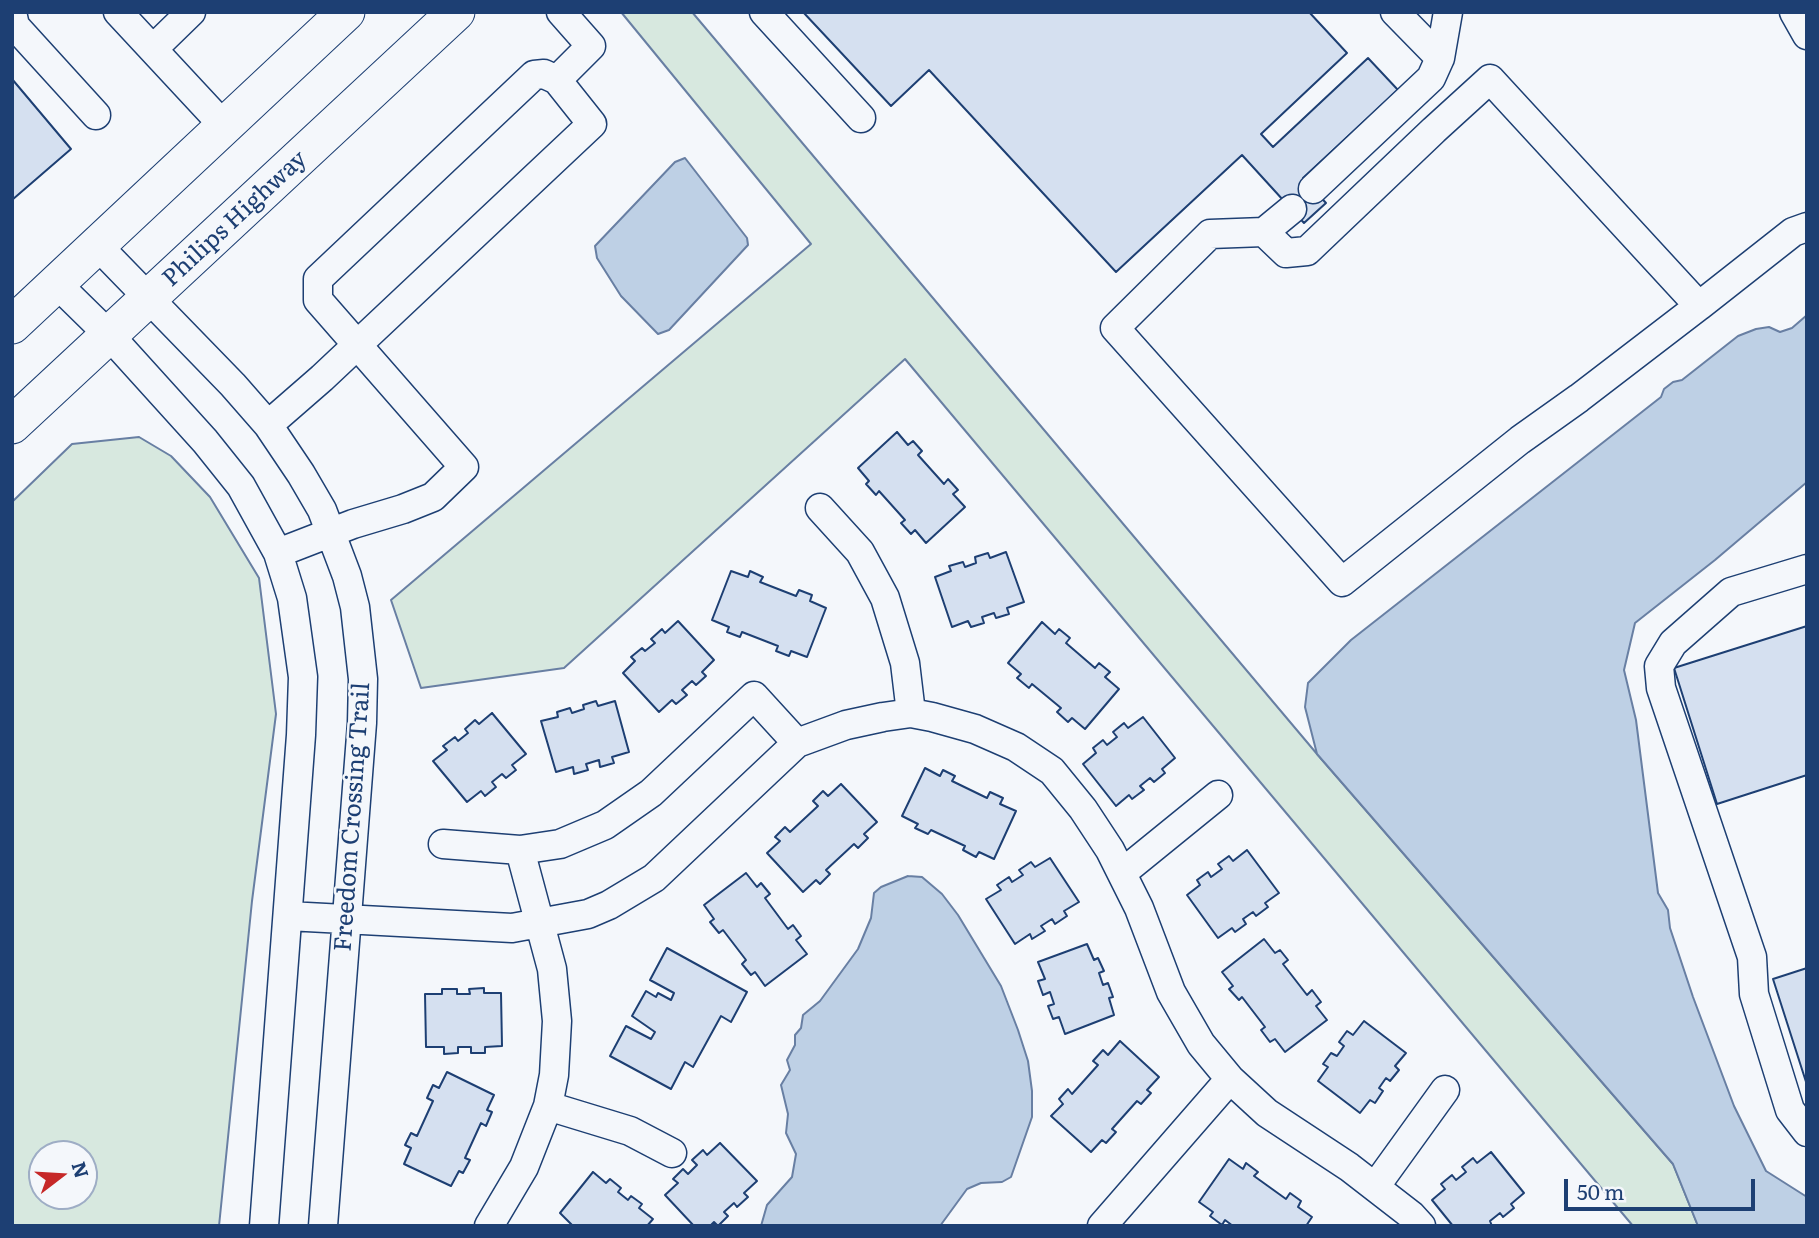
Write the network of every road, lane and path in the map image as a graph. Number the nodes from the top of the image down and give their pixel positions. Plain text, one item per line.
1 (12, 12) edge
2 (118, 12) edge
3 (191, 12) edge
4 (346, 12) edge
5 (456, 12) edge
6 (561, 12) edge
7 (764, 12) edge
8 (1395, 12) edge
9 (1448, 12) edge
10 (1794, 12) edge
11 (1807, 34) edge
12 (153, 50) junction
13 (1440, 58) junction
14 (556, 80) junction
15 (96, 115) dead end
16 (861, 118) dead end
17 (224, 126) junction
18 (1313, 189) dead end
19 (1292, 209) dead end
20 (1807, 227) edge
21 (1264, 232) junction
22 (97, 245) junction
23 (56, 283) junction
24 (150, 299) junction
25 (1699, 306) junction
26 (12, 325) edge
27 (110, 336) junction
28 (356, 346) junction
29 (12, 425) edge
30 (268, 425) junction
31 (820, 508) dead end
32 (332, 532) junction
33 (278, 553) junction
34 (1807, 569) edge
35 (911, 713) junction
36 (797, 743) junction
37 (1218, 795) dead end
38 (443, 844) dead end
39 (520, 849) junction
40 (1122, 873) junction
41 (288, 916) junction
42 (347, 920) junction
43 (540, 923) junction
44 (1230, 1079) junction
45 (1445, 1090) dead end
46 (548, 1106) junction
47 (1807, 1132) edge
48 (672, 1153) dead end
49 (1375, 1187) junction
50 (264, 1226) edge
51 (323, 1226) edge
52 (489, 1226) edge
53 (1102, 1226) edge
54 (1421, 1226) edge

1 - 15 street
2 - 12 street
3 - 12 street
4 - 17 main road
5 - 24 main road, Philips Highway
6 - 14 street
7 - 16 street
8 - 13 street
9 - 13 street
10 - 11 street
12 - 17 street
13 - 18 street
14 - 28 street
14 - 28 street
17 - 22 main road
19 - 21 street
20 - 25 street
21 - 25 street
21 - 25 street
22 - 23 main road
22 - 24 street, Freedom Crossing Trail
23 - 26 main road
23 - 27 street
24 - 27 main road, Philips Highway
24 - 30 street, Freedom Crossing Trail
27 - 29 main road, Philips Highway
27 - 33 street
28 - 30 street
28 - 32 street
30 - 32 street, Freedom Crossing Trail
31 - 35 street
32 - 33 street
32 - 42 street, Freedom Crossing Trail
33 - 41 street
34 - 47 street
35 - 36 street
35 - 40 street
36 - 39 street
36 - 43 street
37 - 40 street
38 - 39 street
39 - 43 street
40 - 44 street
41 - 42 street
41 - 50 street
42 - 43 street
42 - 51 street, Freedom Crossing Trail
43 - 46 street
44 - 49 street
44 - 53 street
45 - 49 street
46 - 48 street
46 - 52 street
49 - 54 street

